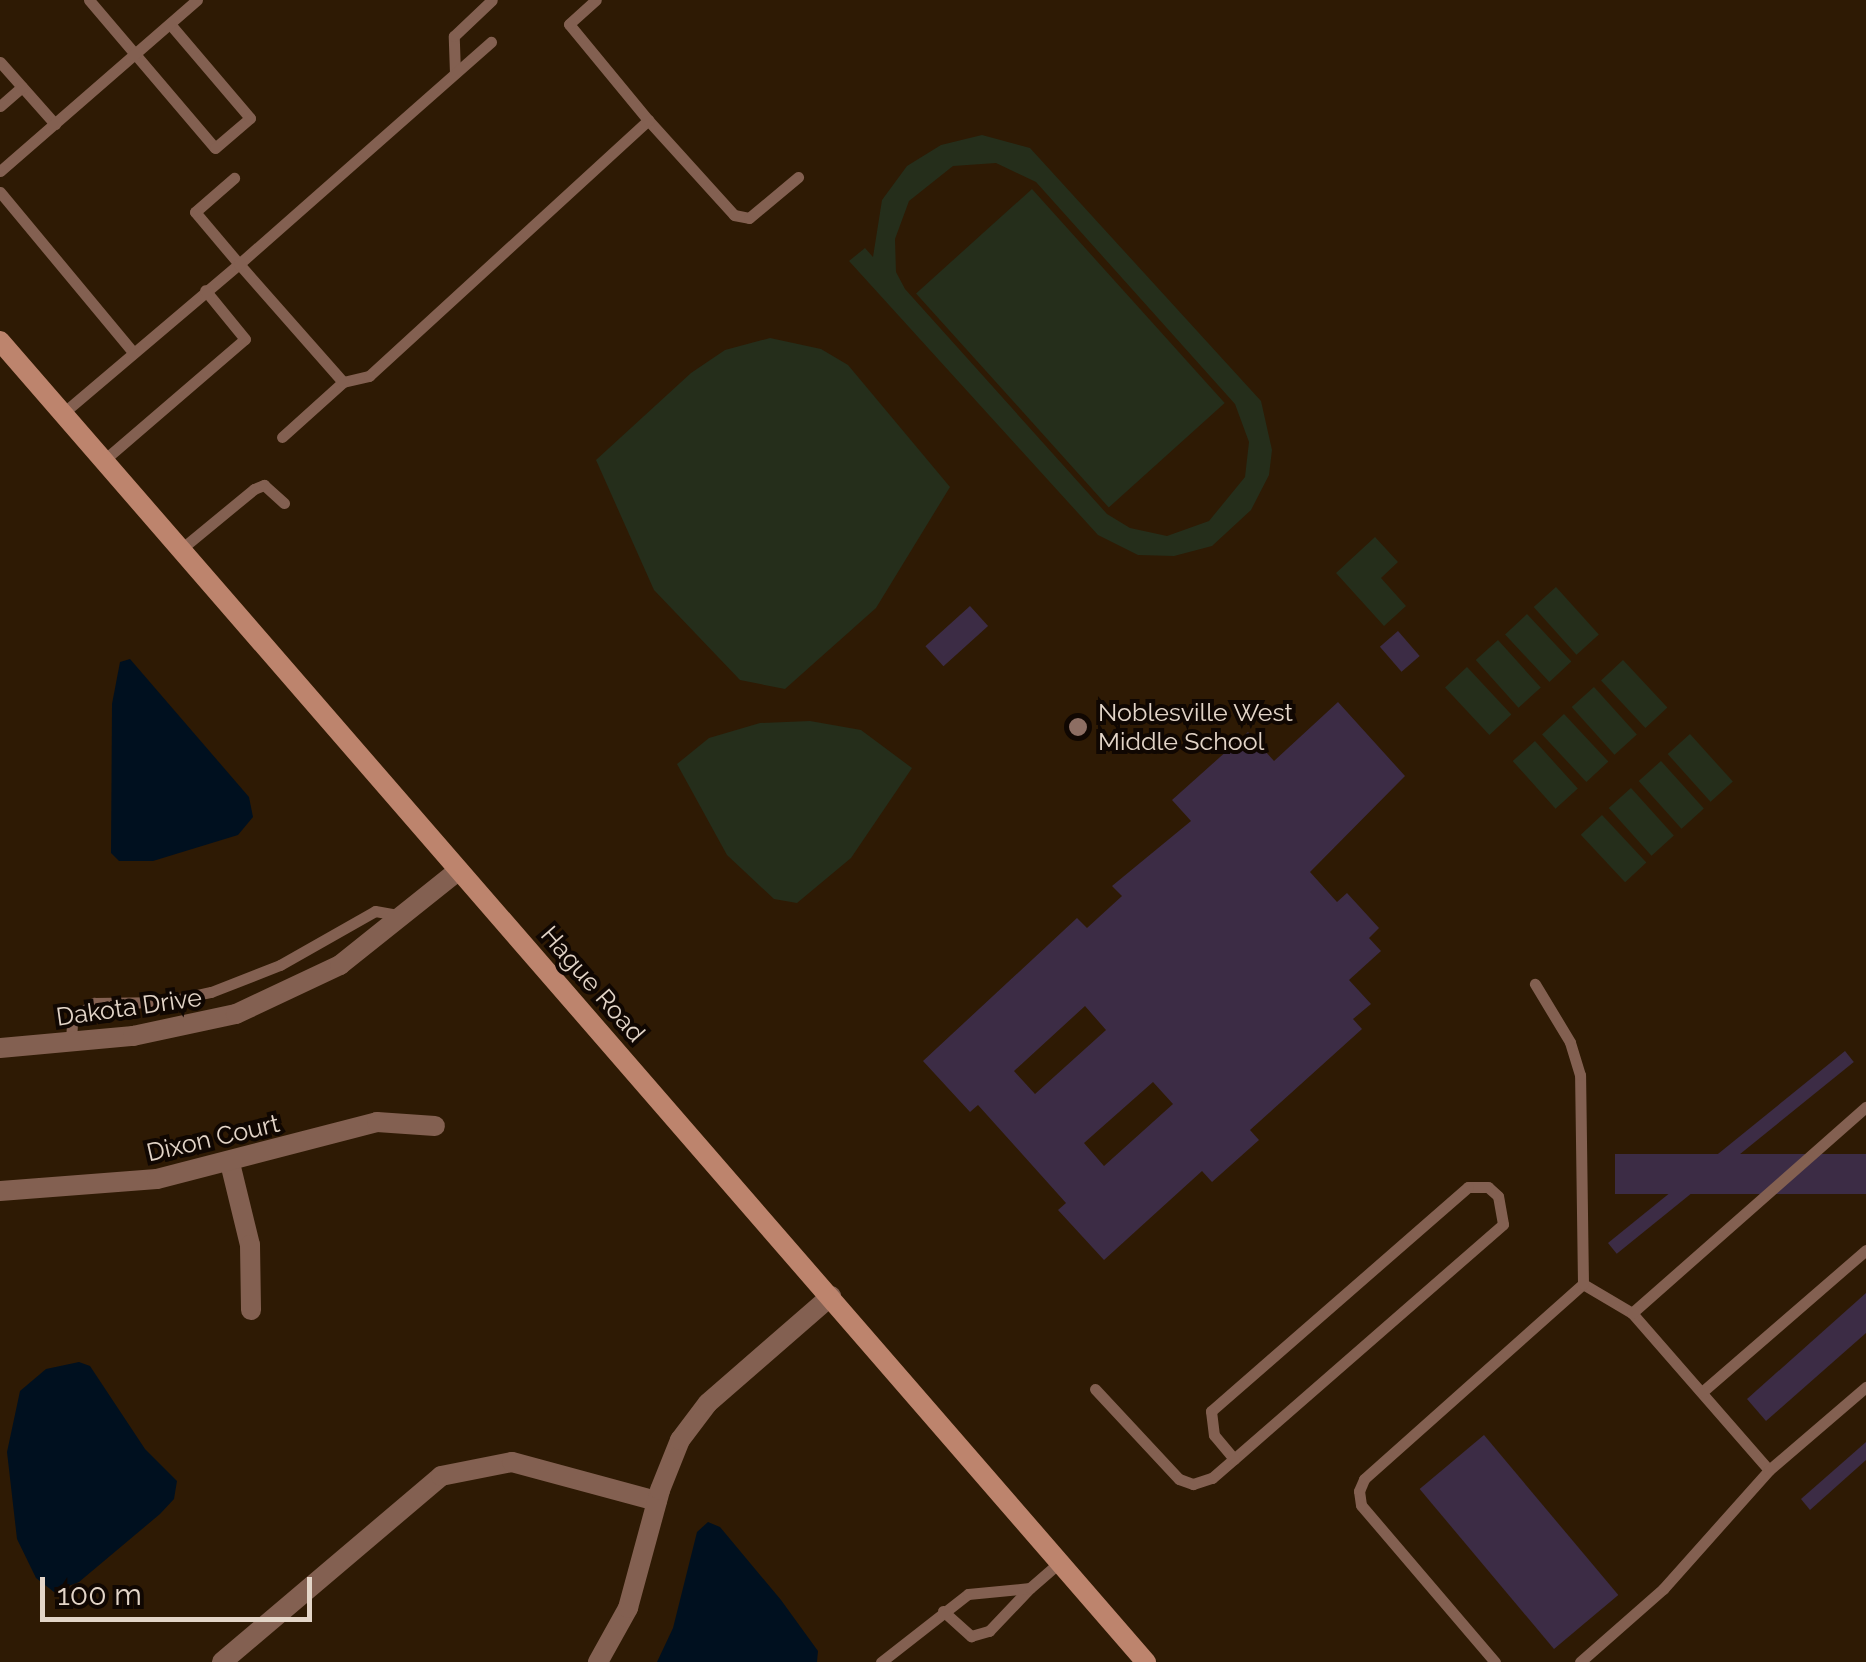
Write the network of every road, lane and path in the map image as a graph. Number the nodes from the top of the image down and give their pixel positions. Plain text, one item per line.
1 (89, 0) edge
2 (197, 0) edge
3 (492, 0) edge
4 (596, 0) edge
5 (181, 5) edge
6 (170, 24) junction
7 (491, 42) dead end
8 (136, 56) junction
9 (0, 62) edge
10 (455, 73) junction
11 (22, 87) junction
12 (0, 106) edge
13 (648, 120) junction
14 (55, 124) junction
15 (0, 171) edge
16 (798, 176) dead end
17 (234, 178) dead end
18 (0, 192) edge
19 (239, 264) junction
20 (204, 290) junction
21 (0, 341) edge
22 (133, 352) junction
23 (342, 382) junction
24 (62, 414) junction
25 (282, 437) dead end
26 (103, 461) junction
27 (284, 503) dead end
28 (180, 550) junction
29 (459, 870) junction
30 (404, 918) junction
31 (1535, 984) dead end
32 (71, 1042) junction
33 (0, 1048) edge
34 (1866, 1107) edge
35 (435, 1126) dead end
36 (230, 1163) junction
37 (0, 1191) edge
38 (1866, 1250) edge
39 (1583, 1284) junction
40 (830, 1296) junction
41 (251, 1310) dead end
42 (1632, 1314) junction
43 (1866, 1387) edge
44 (1095, 1388) dead end
45 (1702, 1392) junction
46 (1234, 1459) junction
47 (1769, 1470) junction
48 (657, 1501) junction
49 (1060, 1562) junction
50 (1030, 1588) junction
51 (942, 1611) junction
52 (222, 1662) edge
53 (598, 1662) edge
54 (882, 1662) edge
55 (1146, 1662) edge
56 (1495, 1662) edge
57 (1580, 1662) edge

1 - 8 lane
2 - 5 lane
3 - 10 lane
4 - 13 lane
5 - 6 lane
6 - 8 lane
6 - 8 lane
7 - 10 lane
8 - 14 lane
9 - 11 lane
10 - 19 lane
11 - 12 lane
11 - 14 lane
13 - 16 lane
13 - 23 lane
14 - 15 lane
17 - 19 lane
18 - 22 lane
19 - 20 lane
19 - 23 lane
20 - 22 lane
20 - 26 lane
21 - 24 main road, Hague Road
22 - 24 lane
23 - 25 lane
24 - 26 main road, Hague Road
26 - 28 main road, Hague Road
27 - 28 lane
28 - 29 main road, Hague Road
29 - 30 street, Dakota Drive
29 - 40 main road, Hague Road
30 - 32 street, Dakota Drive
30 - 32 lane
31 - 39 lane
32 - 33 street, Dakota Drive
34 - 42 lane
35 - 36 street, Dixon Court
36 - 37 street, Dixon Court
36 - 41 street
38 - 45 lane
39 - 42 lane
39 - 56 lane
40 - 48 street
40 - 49 main road, Hague Road
42 - 45 lane
43 - 47 lane
44 - 46 lane
45 - 47 lane
46 - 46 lane
47 - 57 lane
48 - 52 street
48 - 53 street
49 - 50 lane
49 - 55 main road, Hague Road
50 - 51 lane
50 - 51 lane
51 - 54 lane

